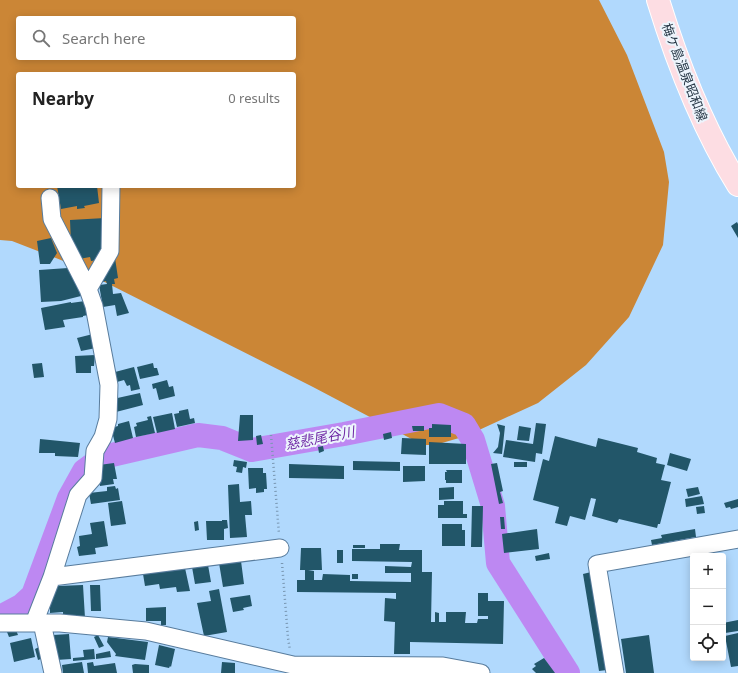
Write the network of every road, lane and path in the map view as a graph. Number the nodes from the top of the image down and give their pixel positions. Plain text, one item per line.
1 (658, 0) edge
2 (738, 185) edge
3 (112, 188) edge
4 (50, 198) dead end
5 (88, 289) junction
6 (738, 539) edge
7 (280, 548) dead end
8 (52, 577) junction
9 (0, 623) edge
10 (38, 623) junction
11 (322, 669) edge
12 (53, 673) edge
13 (481, 673) edge
14 (615, 673) edge

1 - 2 main road, 梅ケ島温泉昭和線
3 - 5 street
4 - 5 street
5 - 8 street
6 - 14 street
7 - 8 street
8 - 10 street
9 - 10 street
10 - 11 street
10 - 12 street
11 - 13 street

